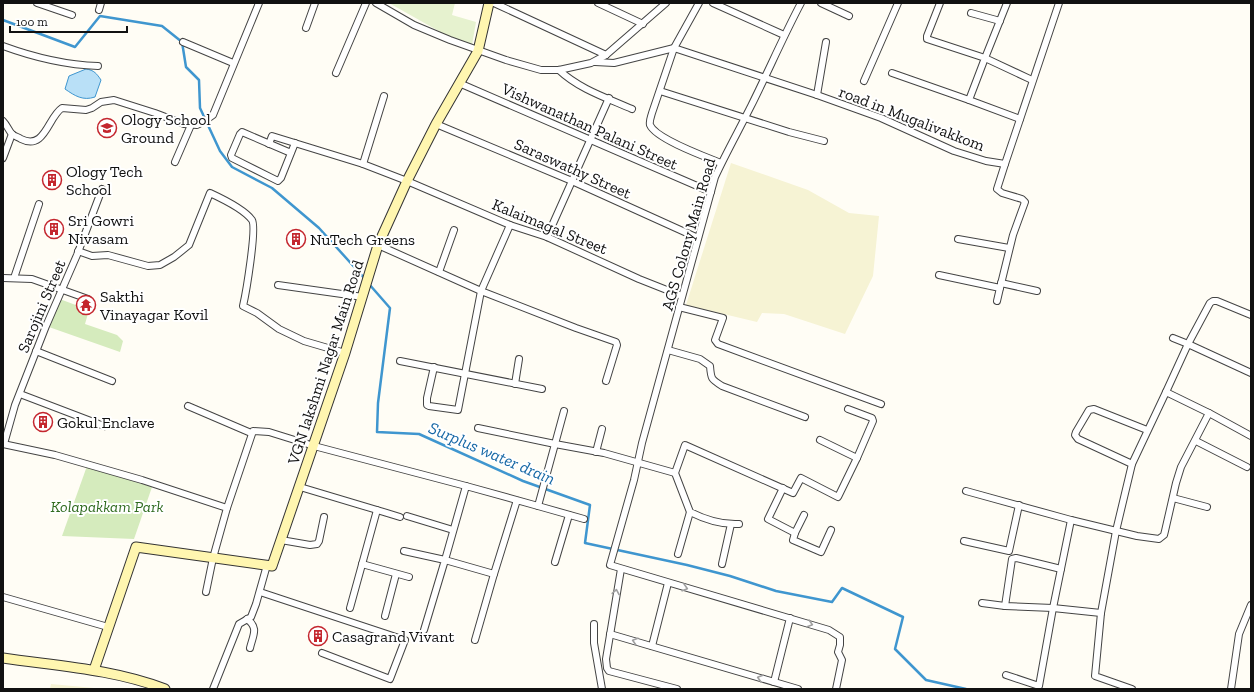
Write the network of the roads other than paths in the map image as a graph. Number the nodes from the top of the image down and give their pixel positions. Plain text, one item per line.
1 (37, 3) edge
2 (259, 3) edge
3 (315, 3) edge
4 (366, 3) edge
5 (376, 3) edge
6 (489, 3) edge
7 (494, 3) edge
8 (598, 3) edge
9 (666, 3) edge
10 (699, 3) edge
11 (713, 3) edge
12 (800, 3) edge
13 (821, 3) edge
14 (898, 3) edge
15 (940, 3) edge
16 (1007, 3) edge
17 (1059, 3) edge
18 (971, 13) dead end
19 (72, 15) dead end
20 (848, 16) dead end
21 (1000, 21) junction
22 (643, 24) junction
23 (306, 28) dead end
24 (784, 35) junction
25 (183, 42) dead end
26 (826, 42) dead end
27 (3, 46) edge
28 (674, 48) junction
29 (478, 51) junction
30 (606, 55) junction
31 (986, 58) junction
32 (595, 62) junction
33 (233, 63) junction
34 (98, 66) dead end
35 (559, 70) junction
36 (336, 73) dead end
37 (892, 73) dead end
38 (764, 78) junction
39 (1032, 80) junction
40 (864, 81) dead end
41 (459, 83) junction
42 (660, 91) junction
43 (818, 95) junction
44 (384, 96) dead end
45 (609, 98) junction
46 (969, 100) junction
47 (632, 109) dead end
48 (745, 118) junction
49 (1020, 119) junction
50 (3, 121) edge
51 (436, 124) junction
52 (191, 125) junction
53 (12, 134) junction
54 (591, 140) junction
55 (824, 141) dead end
56 (295, 143) junction
57 (269, 144) junction
58 (291, 153) junction
59 (3, 158) edge
60 (175, 162) dead end
61 (363, 164) junction
62 (721, 164) junction
63 (1004, 164) junction
64 (407, 181) junction
65 (572, 181) junction
66 (102, 189) dead end
67 (711, 192) junction
68 (39, 204) dead end
69 (510, 225) junction
70 (454, 230) dead end
71 (547, 237) junction
72 (698, 238) junction
73 (958, 239) dead end
74 (378, 245) junction
75 (1009, 248) junction
76 (79, 249) junction
77 (439, 272) junction
78 (939, 274) dead end
79 (3, 278) edge
80 (14, 278) junction
81 (278, 285) dead end
82 (1001, 285) junction
83 (62, 289) junction
84 (481, 291) junction
85 (1037, 291) dead end
86 (682, 296) junction
87 (363, 297) junction
88 (88, 299) dead end
89 (997, 301) dead end
90 (679, 307) junction
91 (1251, 315) edge
92 (1173, 338) dead end
93 (1188, 344) junction
94 (668, 350) junction
95 (36, 351) junction
96 (345, 352) junction
97 (519, 359) dead end
98 (400, 361) dead end
99 (434, 367) junction
100 (1251, 373) edge
101 (465, 374) junction
102 (112, 381) dead end
103 (606, 381) dead end
104 (515, 384) junction
105 (542, 389) dead end
106 (1166, 392) junction
107 (20, 394) junction
108 (881, 404) dead end
109 (188, 406) dead end
110 (848, 409) dead end
111 (564, 411) dead end
112 (1209, 413) junction
113 (805, 417) dead end
114 (104, 426) dead end
115 (478, 428) dead end
116 (602, 429) dead end
117 (1147, 430) junction
118 (251, 433) junction
119 (1251, 436) edge
120 (820, 440) dead end
121 (1196, 441) junction
122 (3, 444) edge
123 (555, 444) junction
124 (314, 446) junction
125 (596, 452) junction
126 (857, 458) junction
127 (638, 462) junction
128 (1132, 464) junction
129 (1247, 467) dead end
130 (675, 473) junction
131 (466, 486) junction
132 (300, 487) junction
133 (783, 488) junction
134 (966, 490) dead end
135 (1172, 498) junction
136 (516, 500) junction
137 (1019, 505) junction
138 (538, 506) junction
139 (1207, 507) dead end
140 (227, 508) junction
141 (377, 510) junction
142 (690, 512) junction
143 (569, 515) junction
144 (804, 515) dead end
145 (407, 516) dead end
146 (324, 517) dead end
147 (400, 517) dead end
148 (584, 519) dead end
149 (1071, 520) junction
150 (732, 524) junction
151 (739, 524) dead end
152 (453, 530) junction
153 (831, 530) dead end
154 (1116, 531) junction
155 (795, 533) junction
156 (282, 540) junction
157 (964, 541) dead end
158 (404, 551) dead end
159 (678, 554) dead end
160 (213, 558) junction
161 (444, 560) junction
162 (555, 562) dead end
163 (362, 564) junction
164 (722, 564) dead end
165 (267, 565) junction
166 (621, 569) junction
167 (1061, 569) junction
168 (396, 574) junction
169 (494, 574) junction
170 (409, 577) dead end
171 (668, 583) junction
172 (206, 592) dead end
173 (260, 592) junction
174 (3, 597) edge
175 (982, 603) dead end
176 (1251, 605) edge
177 (1005, 606) junction
178 (350, 608) dead end
179 (1053, 608) junction
180 (1101, 613) junction
181 (385, 616) dead end
182 (790, 618) junction
183 (248, 619) junction
184 (594, 624) dead end
185 (108, 627) junction
186 (424, 630) dead end
187 (610, 634) junction
188 (475, 640) dead end
189 (652, 646) junction
190 (250, 648) dead end
191 (322, 653) dead end
192 (3, 658) edge
193 (94, 670) junction
194 (1006, 675) dead end
195 (774, 682) junction
196 (142, 686) edge
197 (164, 689) edge
198 (214, 689) edge
199 (602, 689) edge
200 (677, 689) edge
201 (798, 689) edge
202 (836, 689) edge
203 (1132, 689) edge
204 (1231, 689) edge

1 - 19 street
2 - 33 street
3 - 23 street
4 - 36 street
5 - 29 street
6 - 29 street, VGN lakshmi Nagar Main Road
7 - 30 street
8 - 22 street
9 - 22 street
10 - 28 street
11 - 24 street
12 - 24 street, AGS Colony Main Road
13 - 20 street
14 - 40 street
15 - 31 street
16 - 21 street
17 - 39 street
18 - 21 street
21 - 31 street
22 - 30 street
24 - 38 street, AGS Colony Main Road
25 - 33 street
26 - 43 street
27 - 34 street
28 - 32 street
28 - 38 street, road in Mugalivakkom
28 - 42 street
29 - 35 street
29 - 41 street, VGN lakshmi Nagar Main Road
30 - 32 street
31 - 39 street
31 - 46 street
32 - 35 street
33 - 52 street
35 - 45 street
37 - 46 street
38 - 43 street, road in Mugalivakkom
38 - 48 street, AGS Colony Main Road
39 - 49 street
41 - 51 street, VGN lakshmi Nagar Main Road
41 - 54 street, Vishwanathan Palani Street
42 - 48 street
42 - 62 street
43 - 63 street, road in Mugalivakkom
44 - 61 street
45 - 47 street
45 - 54 street
46 - 49 street
48 - 55 street
48 - 62 street, AGS Colony Main Road
49 - 63 street
50 - 53 street
51 - 64 street, VGN lakshmi Nagar Main Road
51 - 65 street, Saraswathy Street
52 - 53 street
52 - 60 street
53 - 59 street
54 - 65 street
54 - 67 street, Vishwanathan Palani Street
56 - 57 street, Kalaimagal Street
56 - 58 street
56 - 61 street, Kalaimagal Street
57 - 58 street
57 - 58 street
61 - 64 street, Kalaimagal Street
62 - 67 street, AGS Colony Main Road
63 - 75 street
64 - 69 street, Kalaimagal Street
64 - 74 street, VGN lakshmi Nagar Main Road
65 - 71 street
65 - 72 street, Saraswathy Street
66 - 76 street, Sarojini Street
67 - 72 street, AGS Colony Main Road
68 - 80 street
69 - 71 street, Kalaimagal Street
69 - 84 street
70 - 77 street
71 - 86 street, Kalaimagal Street
72 - 86 street, AGS Colony Main Road
73 - 75 street
74 - 77 street
74 - 87 street, VGN lakshmi Nagar Main Road
75 - 82 street
76 - 83 street, Sarojini Street
76 - 96 street
77 - 84 street
78 - 82 street
79 - 80 street
80 - 83 street
81 - 87 street
82 - 85 street
82 - 89 street
83 - 88 street
83 - 95 street, Sarojini Street
84 - 101 street
84 - 103 street
86 - 90 street, AGS Colony Main Road
87 - 96 street, VGN lakshmi Nagar Main Road
90 - 94 street, AGS Colony Main Road
90 - 108 street
91 - 93 street
92 - 93 street
93 - 100 street
93 - 106 street
94 - 113 street
94 - 127 street, AGS Colony Main Road
95 - 102 street
95 - 107 street, Sarojini Street
96 - 124 street, VGN lakshmi Nagar Main Road
97 - 104 street
98 - 99 street
99 - 101 street
99 - 101 street
101 - 104 street
104 - 105 street
106 - 112 street
106 - 117 street
107 - 114 street
107 - 122 street, Sarojini Street
109 - 118 street
110 - 126 street
111 - 123 street
112 - 119 street
112 - 121 street
115 - 123 street
116 - 125 street
117 - 128 street
117 - 128 street
118 - 124 street
118 - 140 street
120 - 126 street
121 - 129 street
121 - 135 street
122 - 140 street
123 - 125 street
123 - 138 street
124 - 131 street
124 - 132 street, VGN lakshmi Nagar Main Road
125 - 127 street
126 - 133 street
127 - 130 street
127 - 166 street, AGS Colony Main Road
128 - 154 street
130 - 133 street
130 - 142 street
131 - 136 street
131 - 152 street
132 - 141 street
132 - 156 street, VGN lakshmi Nagar Main Road
133 - 155 street
134 - 137 street
135 - 139 street
135 - 154 street
136 - 138 street
136 - 169 street
137 - 149 street
137 - 157 street
138 - 143 street
140 - 160 street
141 - 147 street
141 - 163 street
142 - 150 street
142 - 159 street
143 - 148 street
143 - 162 street
144 - 155 street
145 - 152 street
146 - 156 street
149 - 154 street
149 - 167 street
150 - 151 street
150 - 164 street
152 - 161 street
153 - 155 street
154 - 180 street
156 - 165 street, VGN lakshmi Nagar Main Road
158 - 161 street
160 - 165 street
160 - 172 street
160 - 185 street
161 - 169 street
161 - 186 street
163 - 168 street
163 - 178 street
165 - 173 street
166 - 171 street
187 -> 166 street
167 - 177 street
167 - 179 street
168 - 170 street
168 - 181 street
169 - 188 street
171 -> 182 street
171 - 189 street
173 - 183 street
173 - 191 street
174 - 185 street
175 - 177 street
176 - 204 street
177 - 179 street
179 - 180 street
179 - 194 street
180 - 203 street
182 - 195 street
182 -> 202 street
183 - 190 street
183 - 198 street
184 - 199 street
185 - 193 street
189 -> 187 street
187 - 200 street
195 -> 189 street
192 - 193 street
193 - 196 street
195 - 201 street
196 - 197 street

